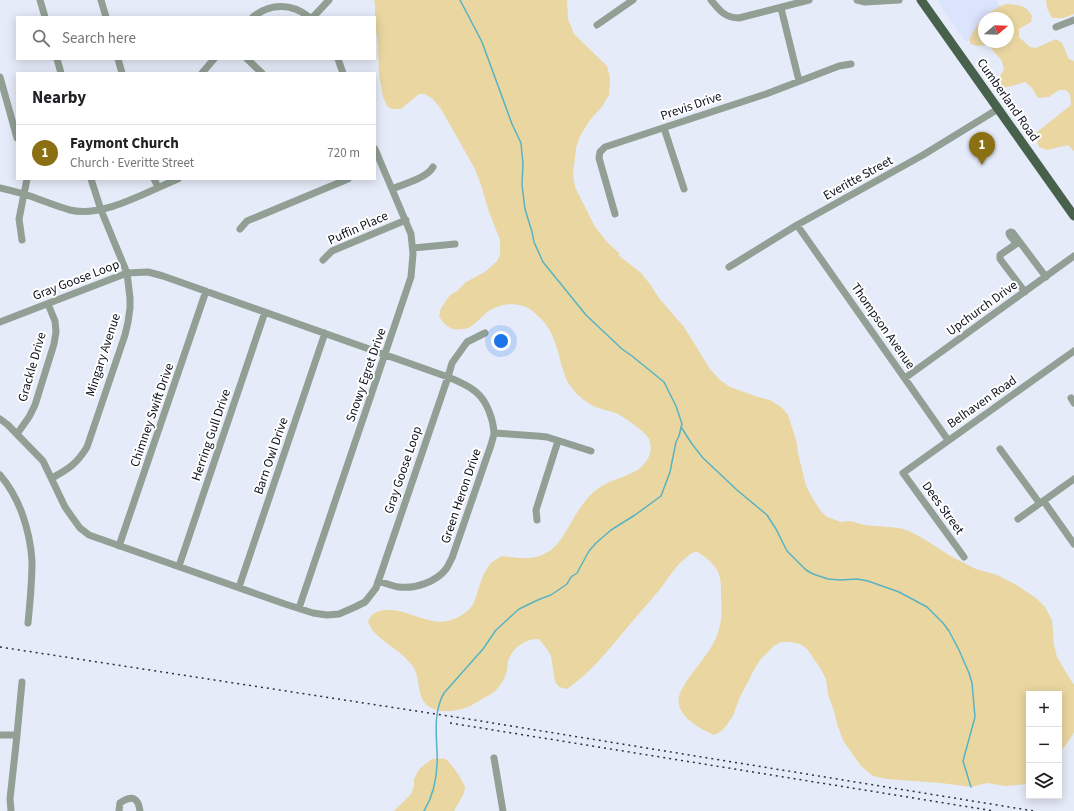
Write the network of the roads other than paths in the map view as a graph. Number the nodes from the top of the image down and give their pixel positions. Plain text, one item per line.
1 (40, 0) edge
2 (102, 0) edge
3 (329, 0) edge
4 (633, 0) edge
5 (711, 0) edge
6 (809, 0) edge
7 (857, 0) edge
8 (899, 0) edge
9 (921, 0) edge
10 (275, 3) edge
11 (780, 8) junction
12 (45, 16) edge
13 (106, 16) edge
14 (255, 16) edge
15 (307, 16) edge
16 (314, 16) edge
17 (1074, 20) edge
18 (597, 25) dead end
19 (1056, 27) dead end
20 (56, 60) edge
21 (118, 60) edge
22 (213, 60) edge
23 (248, 60) edge
24 (338, 60) edge
25 (851, 64) dead end
26 (60, 72) edge
27 (122, 72) edge
28 (203, 72) edge
29 (261, 72) edge
30 (343, 72) edge
31 (0, 77) edge
32 (799, 81) junction
33 (998, 109) junction
34 (664, 128) junction
35 (16, 134) edge
36 (376, 155) edge
37 (378, 166) edge
38 (433, 167) dead end
39 (27, 180) edge
40 (91, 180) edge
41 (154, 180) edge
42 (176, 180) edge
43 (346, 180) edge
44 (158, 187) junction
45 (0, 188) edge
46 (392, 189) junction
47 (684, 189) dead end
48 (24, 194) junction
49 (101, 210) junction
50 (615, 214) dead end
51 (1074, 216) edge
52 (406, 220) junction
53 (797, 225) junction
54 (240, 229) dead end
55 (22, 240) dead end
56 (456, 244) dead end
57 (413, 248) junction
58 (1074, 256) edge
59 (323, 260) dead end
60 (729, 267) dead end
61 (127, 273) junction
62 (1046, 277) junction
63 (206, 292) junction
64 (1025, 292) junction
65 (48, 304) junction
66 (265, 312) junction
67 (0, 322) edge
68 (485, 333) dead end
69 (325, 334) junction
70 (1074, 351) edge
71 (385, 355) junction
72 (448, 377) junction
73 (905, 378) junction
74 (0, 419) edge
75 (16, 434) junction
76 (494, 434) junction
77 (948, 440) junction
78 (558, 441) junction
79 (1000, 449) dead end
80 (591, 451) dead end
81 (903, 473) joint
82 (0, 475) edge
83 (52, 478) junction
84 (1074, 479) edge
85 (1042, 502) junction
86 (537, 520) dead end
87 (1018, 520) dead end
88 (1074, 544) edge
89 (119, 546) junction
90 (964, 557) dead end
91 (179, 566) junction
92 (378, 581) junction
93 (239, 587) junction
94 (299, 608) junction
95 (28, 623) dead end
96 (22, 682) dead end
97 (0, 735) edge
98 (17, 735) junction
99 (494, 758) dead end
100 (11, 811) edge
101 (119, 811) edge
102 (140, 811) edge
103 (503, 811) edge

1 - 12 street
2 - 13 street
3 - 16 street
4 - 18 street
5 - 11 street
6 - 11 street
7 - 8 street
9 - 33 main road, Cumberland Road
10 - 14 street
10 - 15 street
11 - 32 street
17 - 19 street
20 - 26 street
21 - 27 street
22 - 28 street
23 - 29 street
24 - 30 street
25 - 32 street, Previs Drive
31 - 35 street
32 - 34 street, Previs Drive
33 - 51 main road, Cumberland Road
33 - 53 street, Everitte Street
34 - 47 street
34 - 50 street, Previs Drive
36 - 37 street, Snowy Egret Drive
37 - 46 street, Snowy Egret Drive
38 - 46 street
39 - 48 street
40 - 49 street, Mingary Avenue
41 - 44 street
42 - 44 street
43 - 54 street
44 - 49 street
45 - 48 street
46 - 52 street, Snowy Egret Drive
48 - 49 street
48 - 55 street
49 - 61 street, Mingary Avenue
52 - 57 street, Snowy Egret Drive
52 - 59 street, Puffin Place
53 - 60 street, Everitte Street
53 - 73 street, Thompson Avenue
56 - 57 street
57 - 71 street, Snowy Egret Drive
58 - 62 street, Upchurch Drive
61 - 63 street, Gray Goose Loop
61 - 65 street, Gray Goose Loop
61 - 83 street, Mingary Avenue
62 - 64 street, Upchurch Drive
62 - 64 street
63 - 66 street, Gray Goose Loop
63 - 89 street, Chimney Swift Drive
64 - 73 street, Upchurch Drive
65 - 67 street, Gray Goose Loop
65 - 75 street, Grackle Drive
66 - 69 street, Gray Goose Loop
66 - 91 street, Herring Gull Drive
68 - 72 street
69 - 71 street, Gray Goose Loop
69 - 93 street, Barn Owl Drive
70 - 77 street, Belhaven Road
71 - 72 street, Gray Goose Loop
71 - 94 street, Snowy Egret Drive
72 - 76 street, Green Heron Drive
72 - 92 street, Gray Goose Loop
73 - 77 street, Thompson Avenue
74 - 75 street, Gray Goose Loop
75 - 83 street, Gray Goose Loop
76 - 78 street
76 - 92 street, Green Heron Drive
77 - 81 street, Belhaven Road
78 - 80 street
78 - 86 street
79 - 85 street
81 - 90 street, Dees Street
82 - 95 street
83 - 89 street, Gray Goose Loop
84 - 85 street
85 - 87 street
85 - 88 street
89 - 91 street, Gray Goose Loop
91 - 93 street, Gray Goose Loop
92 - 94 street, Gray Goose Loop
93 - 94 street, Gray Goose Loop
96 - 98 street
97 - 98 street
98 - 100 street
99 - 103 street
101 - 102 street

